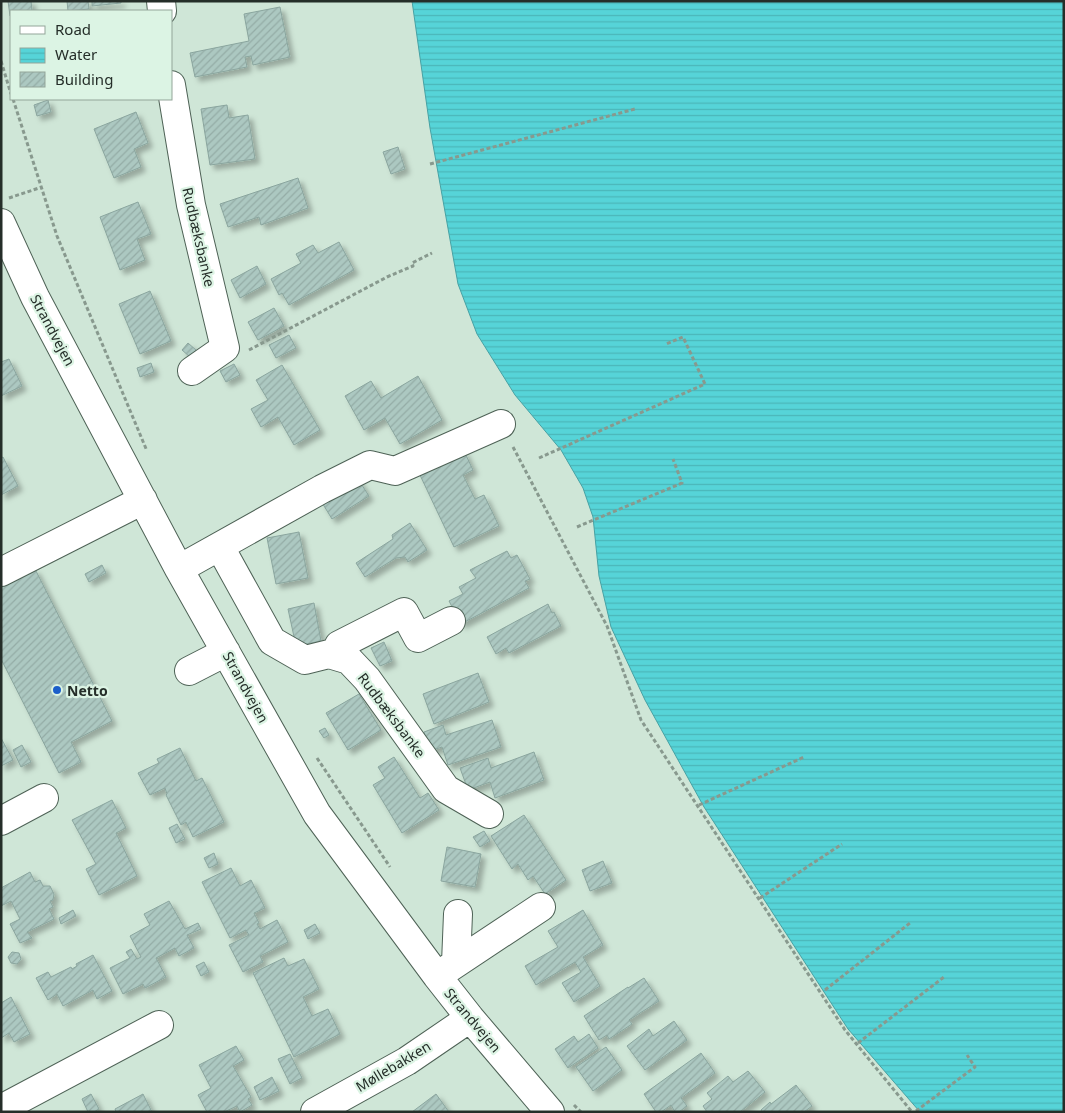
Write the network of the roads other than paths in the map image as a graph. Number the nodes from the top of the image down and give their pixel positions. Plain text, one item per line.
1 (172, 91) edge
2 (1, 223) edge
3 (192, 371) dead end
4 (501, 424) road end
5 (143, 500) junction
6 (220, 547) junction
7 (179, 569) junction
8 (1, 572) edge
9 (451, 621) dead end
10 (226, 652) junction
11 (335, 655) junction
12 (189, 671) dead end
13 (44, 798) dead end
14 (489, 814) dead end
15 (1, 820) edge
16 (541, 907) dead end
17 (458, 914) dead end
18 (447, 969) junction
19 (470, 1018) junction
20 (158, 1025) dead end
21 (560, 1106) edge
22 (1, 1109) edge
23 (318, 1111) edge

1 - 3 street, Rudbæksbanke
2 - 5 street, Strandvejen
4 - 6 street
5 - 7 street, Strandvejen
5 - 8 street
6 - 7 street
6 - 11 street
7 - 10 street, Strandvejen
9 - 11 street
10 - 12 street
10 - 18 street, Strandvejen
11 - 14 street, Rudbæksbanke
13 - 15 street
16 - 18 street
17 - 18 street
18 - 19 street, Strandvejen
19 - 21 street, Strandvejen
19 - 23 street, Møllebakken
20 - 22 street

